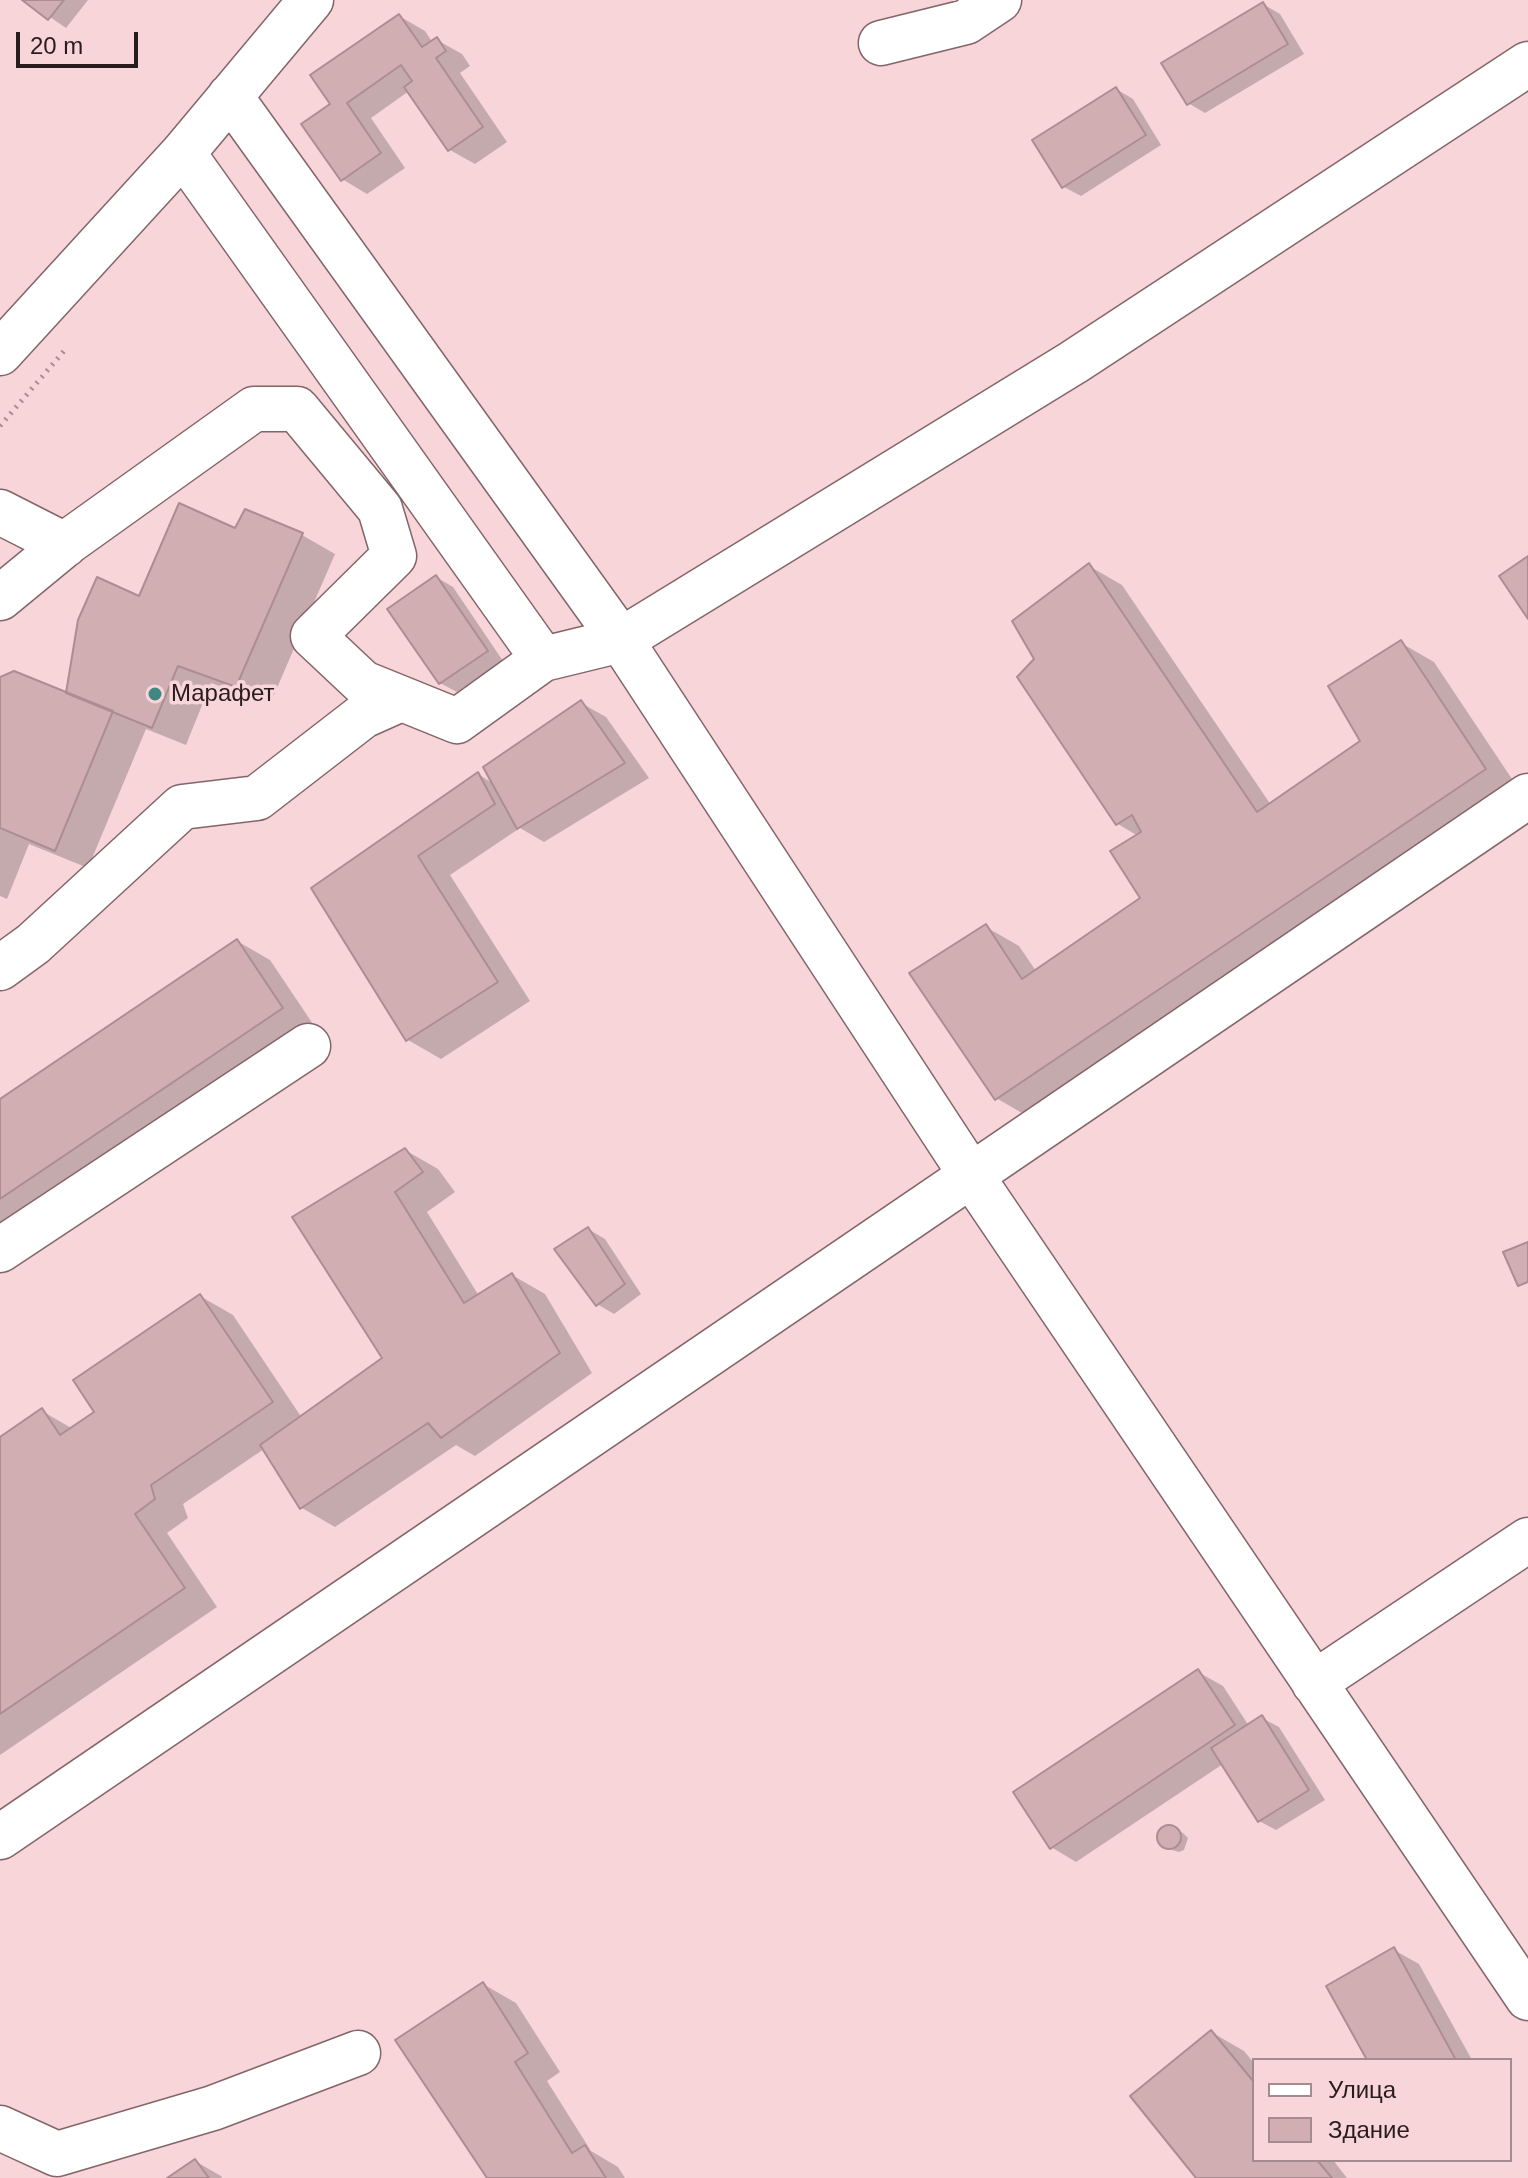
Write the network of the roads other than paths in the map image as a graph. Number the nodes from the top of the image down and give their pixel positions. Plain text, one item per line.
1 (311, 0) edge
2 (999, 0) edge
3 (881, 43) dead end
4 (1528, 64) edge
5 (230, 96) junction
6 (183, 153) junction
7 (0, 353) edge
8 (0, 512) edge
9 (65, 545) junction
10 (0, 598) edge
11 (621, 640) junction
12 (543, 659) junction
13 (401, 699) junction
14 (1528, 796) edge
15 (0, 968) edge
16 (308, 1046) dead end
17 (971, 1175) junction
18 (0, 1250) edge
19 (1528, 1540) edge
20 (1314, 1683) junction
21 (0, 1837) edge
22 (1528, 1998) edge
23 (358, 2053) dead end
24 (0, 2128) edge

1 - 5 street
2 - 3 street
4 - 11 street
5 - 6 street
5 - 11 street
6 - 7 street
6 - 12 street
8 - 9 street
9 - 10 street
9 - 13 street
11 - 12 street
11 - 17 street
12 - 13 street
13 - 15 street
14 - 17 street
16 - 18 street
17 - 20 street
17 - 21 street
19 - 20 street
20 - 22 street
23 - 24 street

